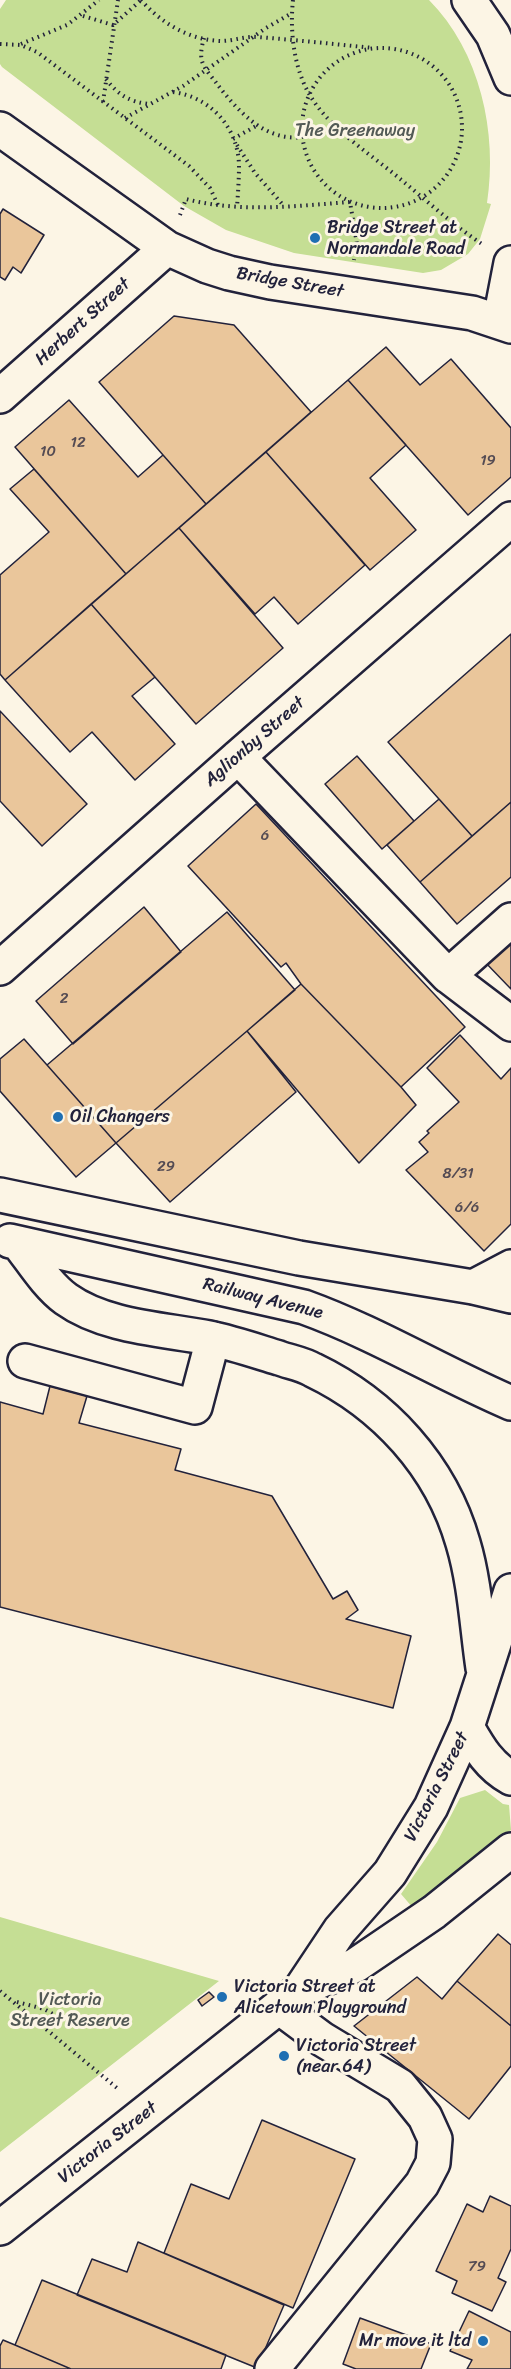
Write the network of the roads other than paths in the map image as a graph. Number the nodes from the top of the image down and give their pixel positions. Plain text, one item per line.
1 (469, 0) edge
2 (511, 78) edge
3 (0, 129) edge
4 (167, 248) junction
5 (511, 263) edge
6 (505, 323) edge
7 (0, 396) edge
8 (511, 519) edge
9 (238, 756) junction
10 (511, 920) edge
11 (0, 968) edge
12 (448, 976) junction
13 (511, 1024) edge
14 (0, 1195) edge
15 (10, 1241) edge
16 (511, 1267) edge
17 (472, 1287) junction
18 (511, 1296) edge
19 (213, 1339) junction
20 (25, 1361) dead end
21 (511, 1403) edge
22 (511, 1591) edge
23 (484, 1676) junction
24 (467, 1727) junction
25 (511, 1778) edge
26 (511, 1850) edge
27 (289, 1999) junction
28 (0, 2228) edge
29 (272, 2369) edge

1 - 2 main road
3 - 4 main road, Bridge Street
4 - 6 main road, Bridge Street
4 - 7 main road, Herbert Street
5 - 6 main road
8 - 9 main road, Aglionby Street
9 - 11 main road, Aglionby Street
9 - 12 main road
10 - 12 main road
12 - 13 main road
14 - 17 main road
15 - 19 main road
15 - 21 main road, Railway Avenue
16 - 17 main road
17 - 18 main road
19 - 20 main road
19 - 23 main road
22 - 23 main road, Victoria Street
23 - 24 main road, Victoria Street
24 - 25 main road
24 - 27 main road, Victoria Street
26 - 27 main road, Victoria Street
27 - 28 main road, Victoria Street
27 - 29 main road

